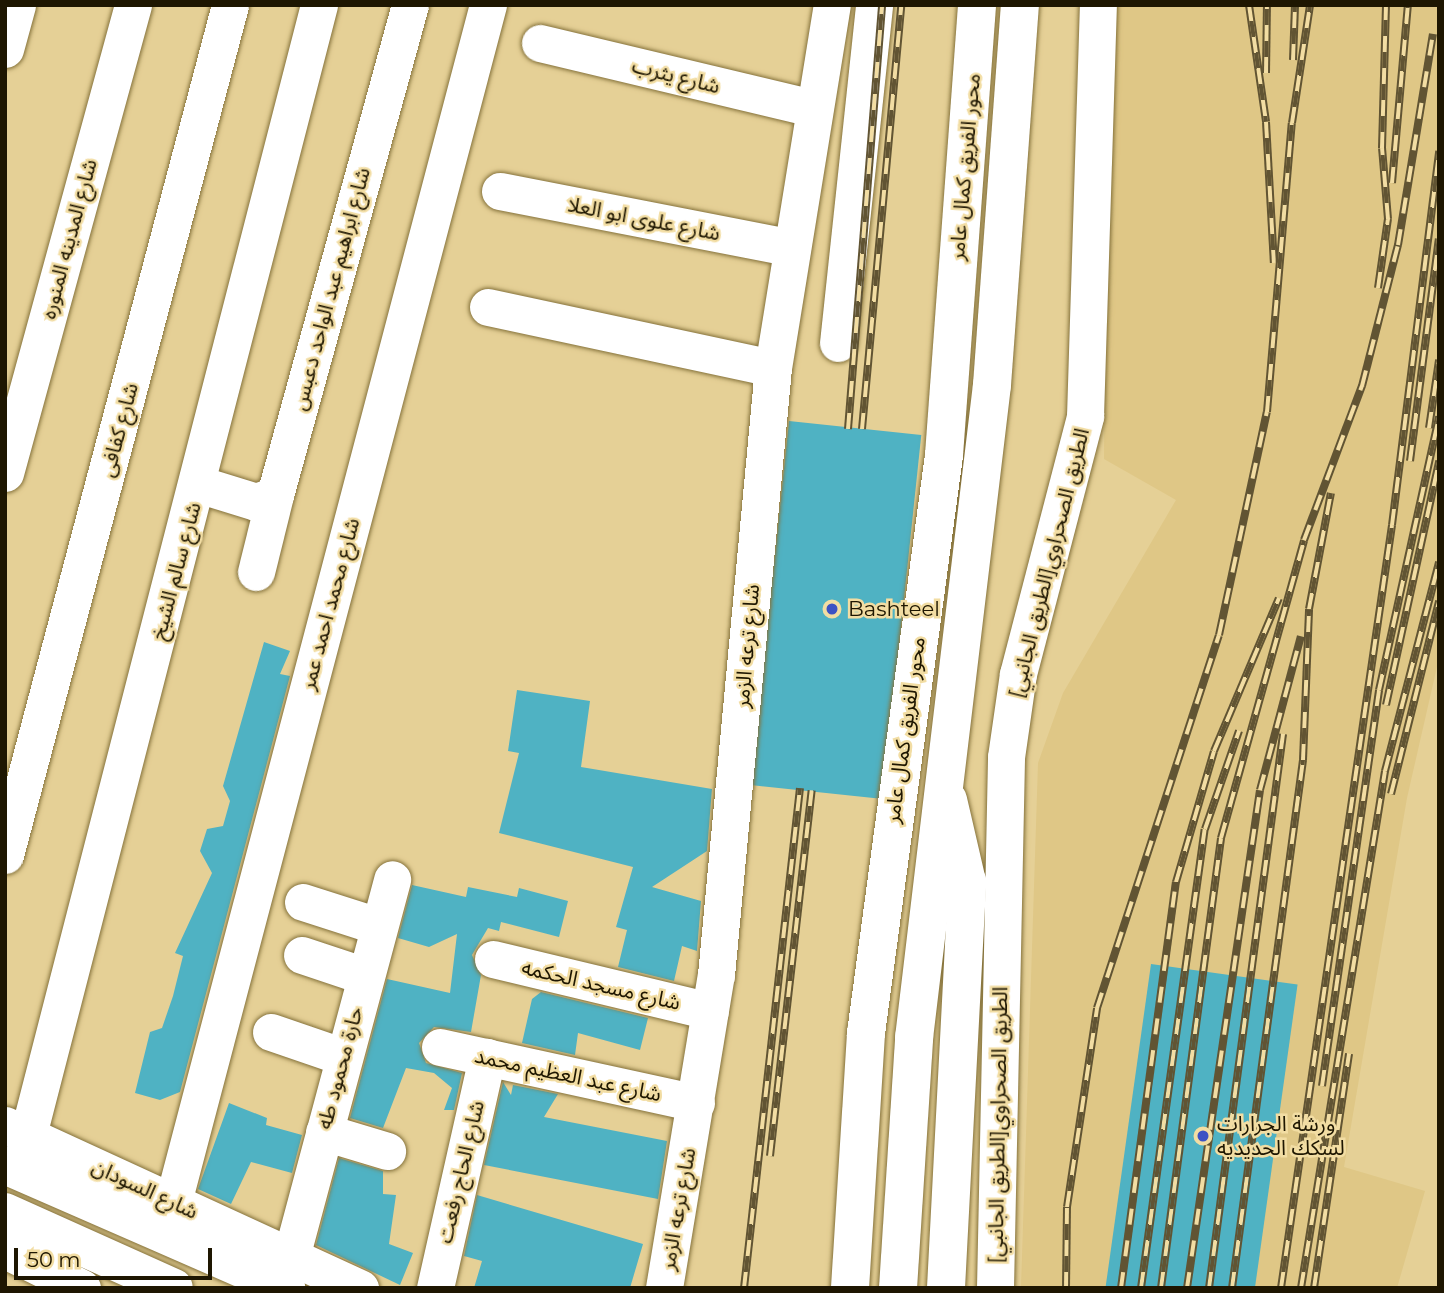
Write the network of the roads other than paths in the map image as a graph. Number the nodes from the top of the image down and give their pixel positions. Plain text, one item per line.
1 (133, 5) edge
2 (230, 5) edge
3 (319, 5) edge
4 (410, 5) edge
5 (488, 5) edge
6 (832, 5) edge
7 (874, 5) edge
8 (977, 5) edge
9 (1020, 5) edge
10 (1098, 5) edge
11 (540, 43) dead end
12 (812, 108) junction
13 (500, 191) dead end
14 (789, 247) junction
15 (488, 307) dead end
16 (838, 343) dead end
17 (773, 368) junction
18 (5, 473) edge
19 (198, 484) junction
20 (275, 495) junction
21 (256, 572) dead end
22 (944, 785) junction
23 (5, 855) edge
24 (392, 879) dead end
25 (320, 899) dead end
26 (378, 926) junction
27 (302, 955) dead end
28 (492, 959) dead end
29 (365, 976) junction
30 (710, 1011) junction
31 (271, 1032) dead end
32 (440, 1046) dead end
33 (344, 1056) junction
34 (486, 1057) junction
35 (696, 1103) junction
36 (17, 1130) edge
37 (324, 1132) junction
38 (387, 1151) dead end
39 (5, 1165) edge
40 (173, 1202) junction
41 (5, 1212) edge
42 (5, 1251) edge
43 (286, 1277) edge
44 (82, 1288) edge
45 (174, 1288) edge
46 (360, 1288) edge
47 (435, 1288) edge
48 (664, 1288) edge
49 (850, 1288) edge
50 (898, 1288) edge
51 (946, 1288) edge
52 (995, 1288) edge

1 - 18 street, شارع المدينه المنوره
2 - 23 street, شارع كفافى
3 - 19 street, شارع سالم الشيخ
4 - 20 street, شارع ابراهيم عبد الواحد دعبس
5 - 40 street, شارع محمد احمد عمر
6 - 12 street, شارع ترعه الزمر
7 - 16 street
8 - 49 highway, محور الفريق كمال عامر
9 - 22 highway, محور الفريق كمال عامر
10 - 52 street, الطريق الصحراوي[الطريق الجانبي]
11 - 12 street, شارع يثرب
12 - 14 street, شارع ترعه الزمر
13 - 14 street, شارع علوى ابو العلا
14 - 17 street, شارع ترعه الزمر
15 - 17 street
17 - 30 street, شارع ترعه الزمر
19 - 20 street
19 - 36 street, شارع سالم الشيخ
20 - 21 street, شارع ابراهيم عبد الواحد دعبس
22 - 50 highway, محور الفريق كمال عامر
22 - 51 highway
24 - 26 street, حارة محمود طه
25 - 26 street
26 - 29 street, حارة محمود طه
27 - 29 street
28 - 30 street, شارع مسجد الحكمه
29 - 33 street, حارة محمود طه
30 - 35 street, شارع ترعه الزمر
31 - 33 street
32 - 34 street, شارع عبد العظيم محمد
33 - 37 street, حارة محمود طه
34 - 35 street, شارع عبد العظيم محمد
34 - 47 street, شارع الحاج رفعت
35 - 48 street, شارع ترعه الزمر
36 - 40 street, شارع السودان
37 - 38 street
37 - 43 street, حارة محمود طه
39 - 43 highway
40 - 43 street, شارع السودان
41 - 45 highway
42 - 44 street
43 - 46 street, شارع السودان

